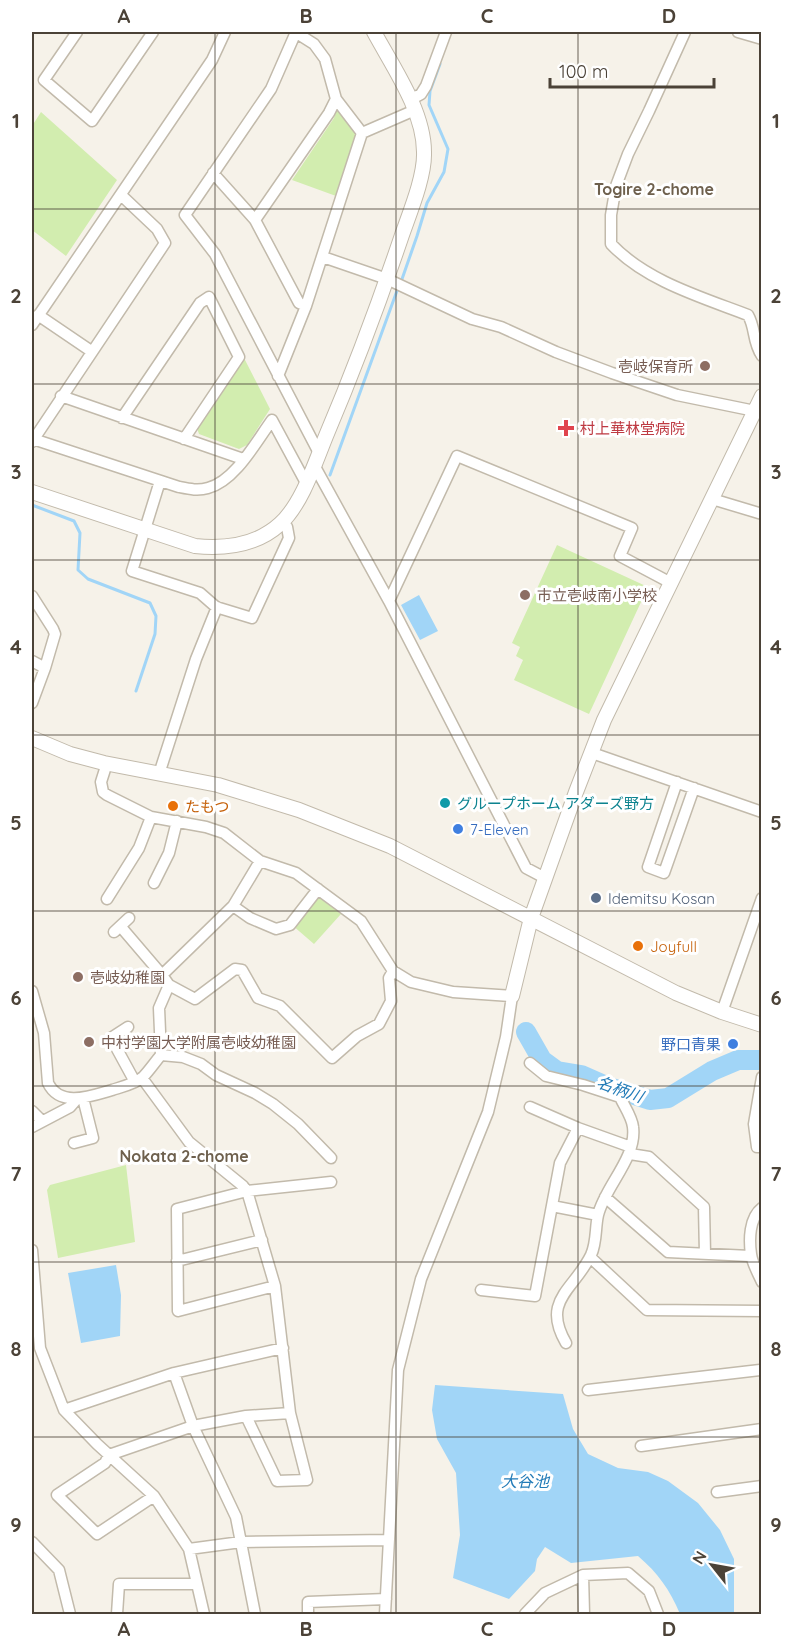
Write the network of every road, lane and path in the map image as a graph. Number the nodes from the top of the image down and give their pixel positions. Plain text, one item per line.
1 (77, 32) edge
2 (153, 32) edge
3 (225, 32) edge
4 (295, 32) edge
5 (374, 32) edge
6 (446, 32) edge
7 (685, 32) edge
8 (738, 32) edge
9 (762, 39) edge
10 (336, 99) junction
11 (412, 105) junction
12 (362, 134) junction
13 (213, 174) junction
14 (121, 195) junction
15 (255, 220) junction
16 (323, 257) junction
17 (395, 282) junction
18 (306, 306) junction
19 (38, 315) junction
20 (32, 325) edge
21 (91, 351) junction
22 (762, 356) edge
23 (278, 376) junction
24 (61, 396) junction
25 (762, 396) edge
26 (756, 415) edge
27 (122, 418) junction
28 (184, 439) junction
29 (32, 440) edge
30 (243, 459) junction
31 (317, 459) junction
32 (160, 481) junction
33 (306, 483) junction
34 (32, 492) edge
35 (712, 499) junction
36 (762, 514) edge
37 (282, 523) junction
38 (145, 528) junction
39 (671, 583) junction
40 (32, 596) edge
41 (389, 601) junction
42 (218, 607) junction
43 (32, 661) edge
44 (45, 668) junction
45 (32, 703) edge
46 (32, 738) edge
47 (592, 753) junction
48 (107, 763) junction
49 (159, 774) junction
50 (676, 782) junction
51 (694, 788) junction
52 (762, 812) edge
53 (151, 817) junction
54 (177, 822) junction
55 (260, 861) junction
56 (545, 878) junction
57 (154, 883) dead end
58 (318, 889) junction
59 (762, 898) edge
60 (107, 899) dead end
61 (233, 906) junction
62 (129, 918) dead end
63 (531, 918) junction
64 (393, 971) junction
65 (162, 975) junction
66 (169, 985) junction
67 (32, 991) edge
68 (512, 996) junction
69 (722, 1012) junction
70 (762, 1025) edge
71 (128, 1027) dead end
72 (161, 1055) junction
73 (530, 1063) dead end
74 (762, 1077) edge
75 (138, 1080) junction
76 (80, 1099) junction
77 (530, 1107) dead end
78 (32, 1111) edge
79 (37, 1124) edge
80 (578, 1128) junction
81 (74, 1143) dead end
82 (762, 1147) edge
83 (630, 1150) junction
84 (331, 1158) dead end
85 (331, 1182) dead end
86 (247, 1191) junction
87 (605, 1197) junction
88 (552, 1206) junction
89 (762, 1208) edge
90 (598, 1215) junction
91 (262, 1240) junction
92 (32, 1250) edge
93 (705, 1254) junction
94 (750, 1256) junction
95 (590, 1257) junction
96 (177, 1261) junction
97 (32, 1266) edge
98 (762, 1282) edge
99 (275, 1286) junction
100 (481, 1290) dead end
101 (762, 1311) edge
102 (566, 1343) dead end
103 (283, 1348) junction
104 (36, 1352) edge
105 (761, 1368) edge
106 (174, 1373) junction
107 (588, 1389) dead end
108 (64, 1410) junction
109 (290, 1413) junction
110 (246, 1416) junction
111 (193, 1426) junction
112 (762, 1429) edge
113 (641, 1446) dead end
114 (110, 1455) junction
115 (762, 1486) edge
116 (717, 1492) dead end
117 (154, 1496) junction
118 (389, 1540) junction
119 (241, 1542) junction
120 (32, 1545) edge
121 (189, 1549) junction
122 (583, 1575) junction
123 (197, 1584) junction
124 (386, 1599) junction
125 (70, 1614) edge
126 (117, 1614) edge
127 (204, 1614) edge
128 (255, 1614) edge
129 (308, 1614) edge
130 (385, 1614) edge
131 (525, 1614) edge
132 (584, 1614) edge
133 (658, 1614) edge

1 - 2 street
3 - 14 street
4 - 10 street
4 - 13 street
5 - 11 street
6 - 11 street
7 - 22 street
8 - 9 street
10 - 12 street
10 - 15 street
11 - 12 street
11 - 17 street
12 - 16 street
13 - 15 street
13 - 23 street
14 - 19 street
14 - 21 street
15 - 18 street
16 - 17 street
16 - 18 street
17 - 26 street
17 - 31 street
18 - 23 street
19 - 20 street
19 - 21 street
21 - 24 street
23 - 31 street
24 - 27 street
24 - 29 street
25 - 26 street
26 - 35 street
27 - 28 street
27 - 28 street
28 - 30 street
29 - 32 street
30 - 32 street
30 - 33 street
31 - 33 street
31 - 41 street
32 - 38 street
33 - 37 street
34 - 38 street
35 - 36 street
35 - 39 street
37 - 38 street
37 - 42 street
38 - 42 street
39 - 41 street
39 - 47 street
40 - 44 street
41 - 56 street
42 - 49 street
43 - 44 street
44 - 45 street
46 - 48 street
47 - 50 street
47 - 56 street
48 - 49 street
48 - 53 street
49 - 63 street
50 - 51 street
50 - 51 street
51 - 52 street
53 - 54 street
53 - 60 street
54 - 55 street
54 - 57 street
55 - 58 street
55 - 61 street
56 - 63 street
58 - 61 street
58 - 64 street
59 - 69 street
61 - 65 street
62 - 65 street
63 - 68 street
63 - 69 street
64 - 66 street
64 - 68 street
65 - 66 street
66 - 72 street
67 - 76 street
68 - 118 street
69 - 70 street
71 - 75 street
72 - 75 street
72 - 84 street
73 - 83 street
74 - 82 street
75 - 76 street
75 - 86 street
76 - 79 street
76 - 81 street
77 - 80 street
78 - 79 street
80 - 83 street
80 - 88 street
83 - 87 street
83 - 93 street
85 - 86 street
86 - 91 street
86 - 96 street
87 - 90 street
87 - 93 street
88 - 90 street
88 - 100 street
89 - 94 street
90 - 95 street
91 - 96 street
91 - 99 street
92 - 97 street
93 - 94 street
94 - 98 street
95 - 101 street
95 - 102 street
96 - 99 street
97 - 104 street
99 - 103 street
103 - 106 street
103 - 109 street
104 - 108 street
105 - 107 street
106 - 108 street
106 - 111 street
108 - 114 street
109 - 110 street
109 - 110 street
110 - 111 street
111 - 114 street
111 - 119 street
112 - 113 street
114 - 117 street
114 - 117 street
115 - 116 street
117 - 121 street
118 - 119 street
118 - 124 street
119 - 121 street
119 - 128 street
120 - 125 street
121 - 123 street
122 - 131 street
122 - 132 street
122 - 133 street
123 - 126 street
123 - 127 street
124 - 129 street
124 - 130 street

